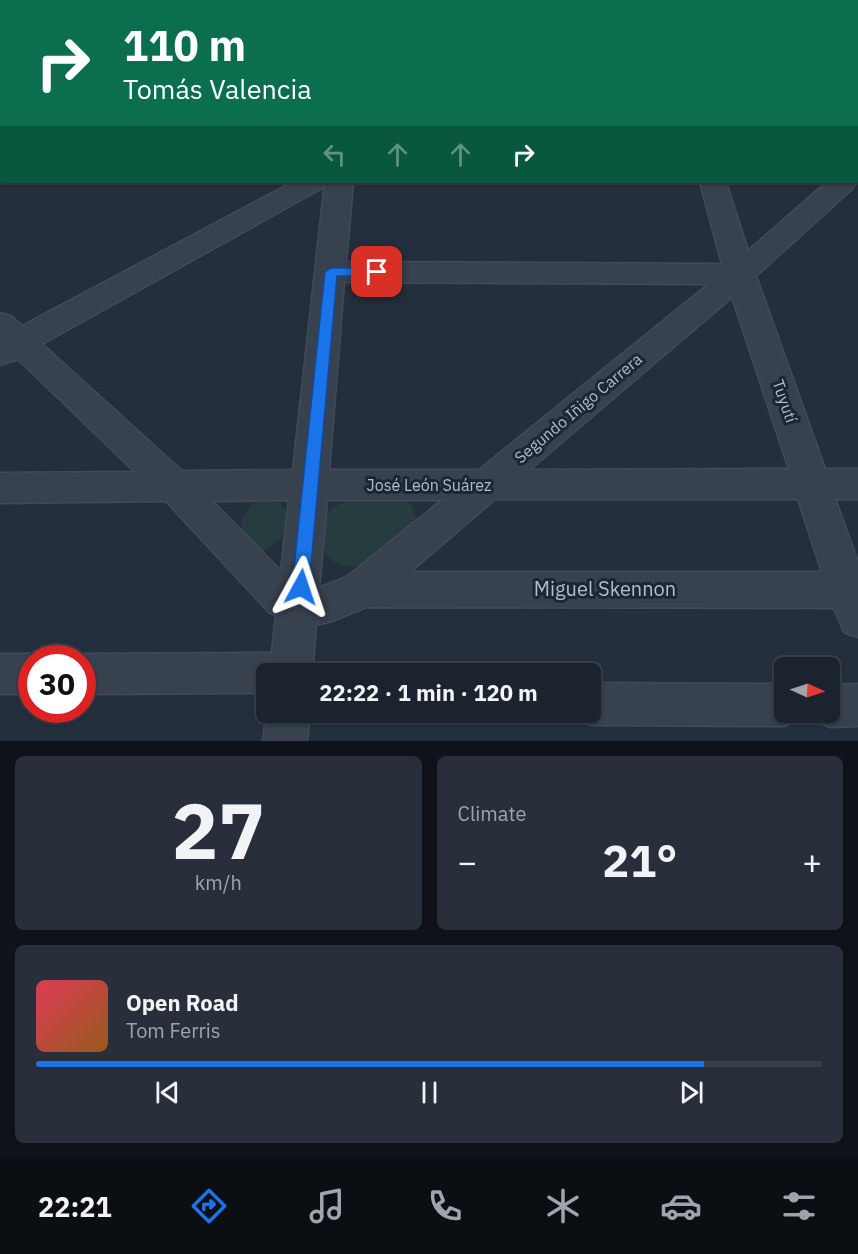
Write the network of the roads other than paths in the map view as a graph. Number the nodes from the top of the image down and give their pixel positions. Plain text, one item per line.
1 (310, 183) edge
2 (339, 183) edge
3 (713, 183) edge
4 (842, 183) edge
5 (331, 272) junction
6 (740, 274) junction
7 (6, 340) edge
8 (814, 484) junction
9 (858, 484) edge
10 (310, 485) junction
11 (486, 485) junction
12 (0, 488) edge
13 (176, 488) junction
14 (361, 589) junction
15 (853, 604) edge
16 (299, 608) junction
17 (292, 663) edge
18 (256, 673) edge
19 (18, 674) edge
20 (96, 674) edge
21 (0, 675) edge
22 (601, 704) edge
23 (774, 705) edge
24 (858, 705) edge
25 (840, 706) edge
26 (287, 723) edge
27 (285, 741) edge

1 - 7 street
2 - 5 street
3 - 6 street, Tuyutí
4 - 6 street, Segundo Iñigo Carrera
5 - 6 street
5 - 10 street
6 - 8 street, Tuyutí
6 - 11 street, Segundo Iñigo Carrera
7 - 13 street
8 - 9 street, José León Suárez
8 - 11 street, José León Suárez
8 - 15 street, Tuyutí
10 - 11 street, José León Suárez
10 - 13 street, José León Suárez
10 - 16 street
11 - 14 street, Segundo Iñigo Carrera
12 - 13 street, José León Suárez
13 - 16 street
14 - 15 street, Miguel Skennon
14 - 16 street, Segundo Iñigo Carrera
16 - 17 street
18 - 20 street
19 - 21 street
22 - 23 street
24 - 25 street
26 - 27 street

